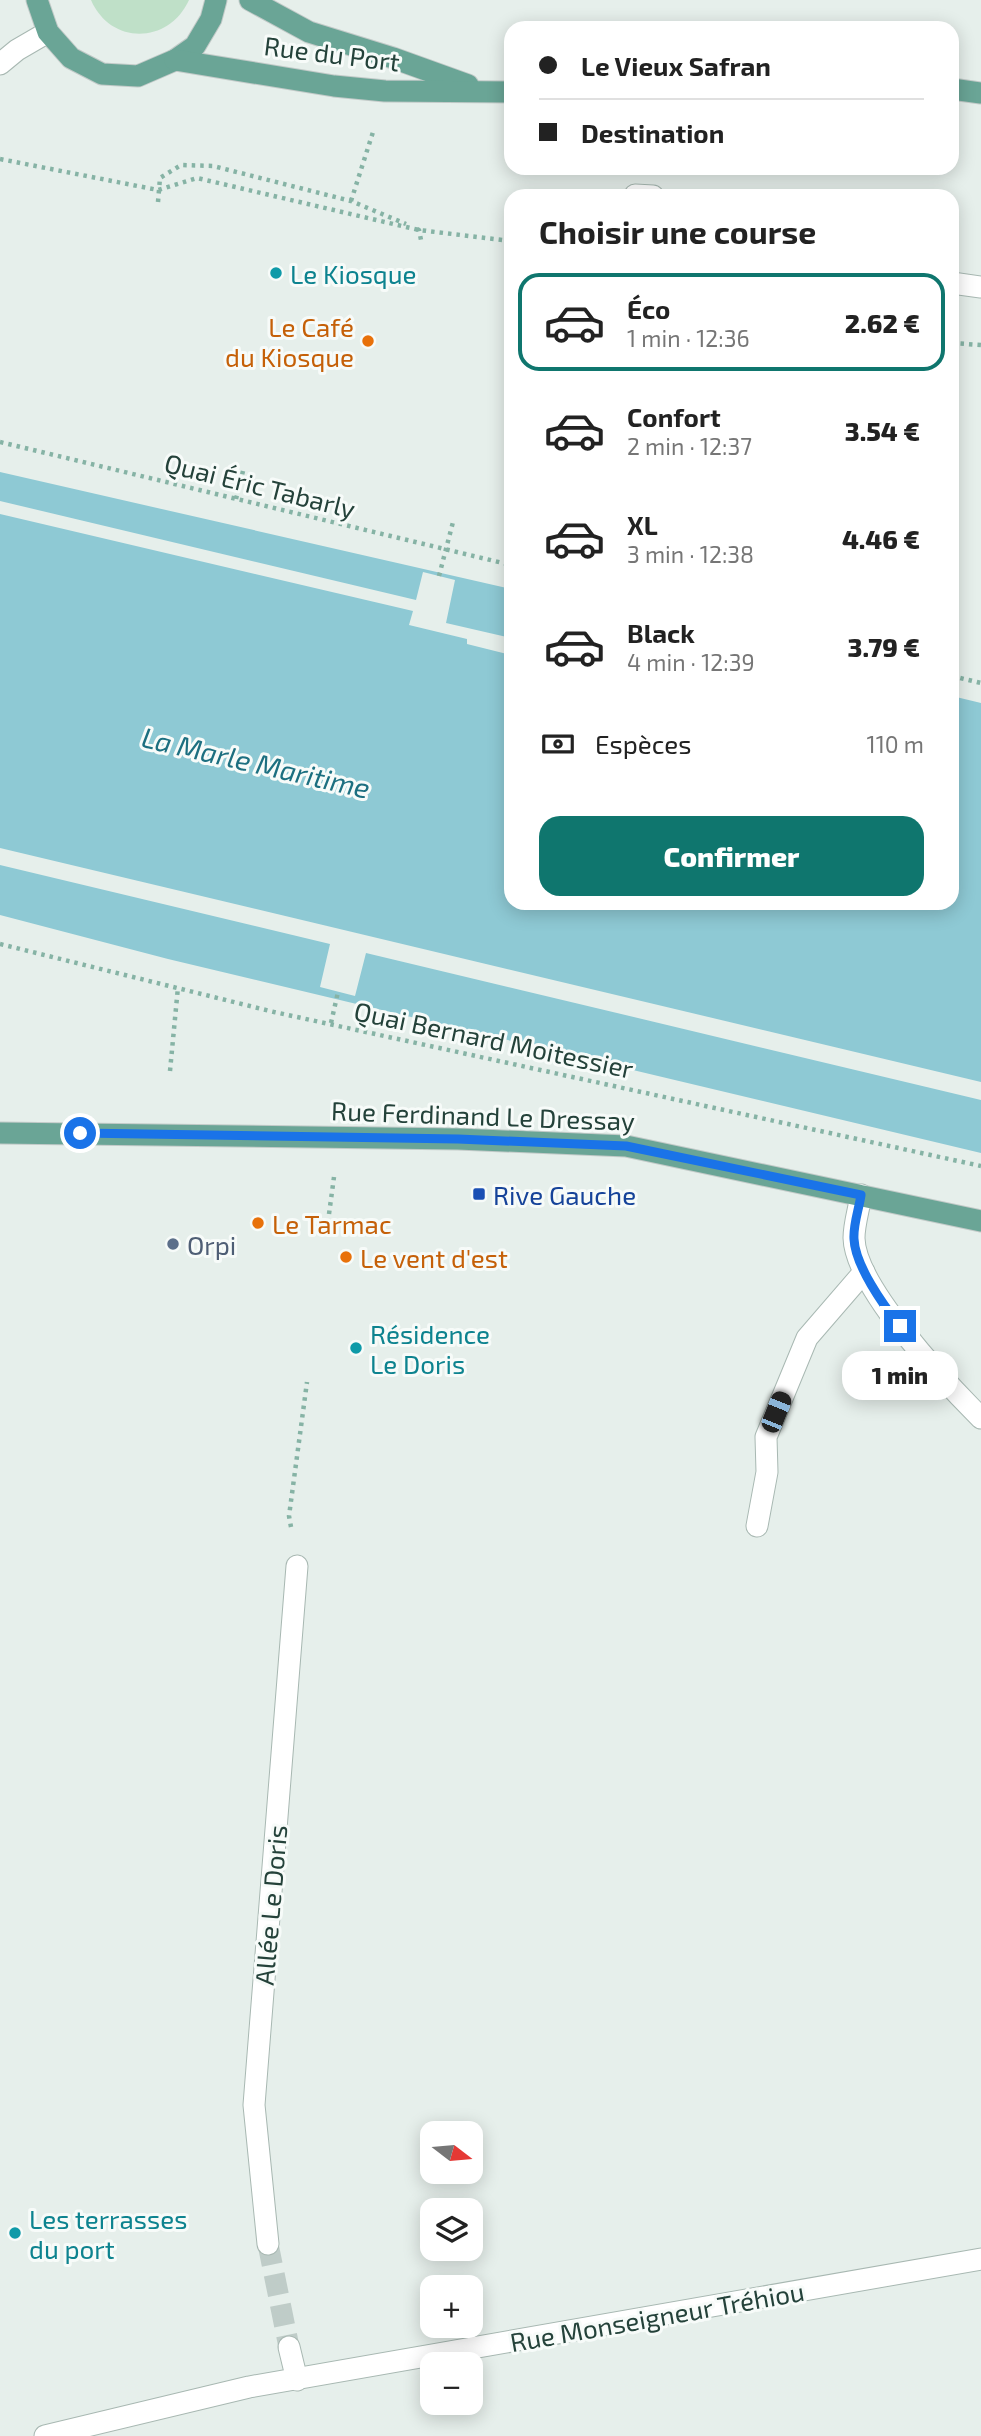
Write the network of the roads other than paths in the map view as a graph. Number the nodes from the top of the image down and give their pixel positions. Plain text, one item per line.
1 (37, 0) edge
2 (216, 0) edge
3 (250, 0) edge
4 (48, 32) junction
5 (175, 60) junction
6 (0, 64) edge
7 (959, 90) edge
8 (483, 91) junction
9 (504, 92) edge
10 (981, 93) edge
11 (959, 284) edge
12 (981, 288) edge
13 (0, 1133) edge
14 (861, 1195) junction
15 (981, 1221) edge
16 (864, 1272) junction
17 (981, 1418) edge
18 (757, 1526) dead end
19 (297, 1566) road end
20 (268, 2244) tunnel mouth
21 (981, 2259) edge
22 (289, 2347) tunnel mouth
23 (297, 2380) junction
24 (45, 2436) edge

1 - 4 main road
2 - 5 main road
3 - 8 main road, Rue du Port
4 - 5 main road
4 - 6 street
5 - 8 main road, Rue du Port
7 - 10 main road
8 - 9 main road, Rue du Port
11 - 12 street
13 - 14 main road, Rue Ferdinand Le Dressay
14 - 15 main road, Rue Ferdinand Le Dressay
14 - 16 street
16 - 17 street
16 - 18 street
19 - 20 street, Allée Le Doris
21 - 23 street, Rue Monseigneur Tréhiou
22 - 23 street
23 - 24 street, Rue Monseigneur Tréhiou

